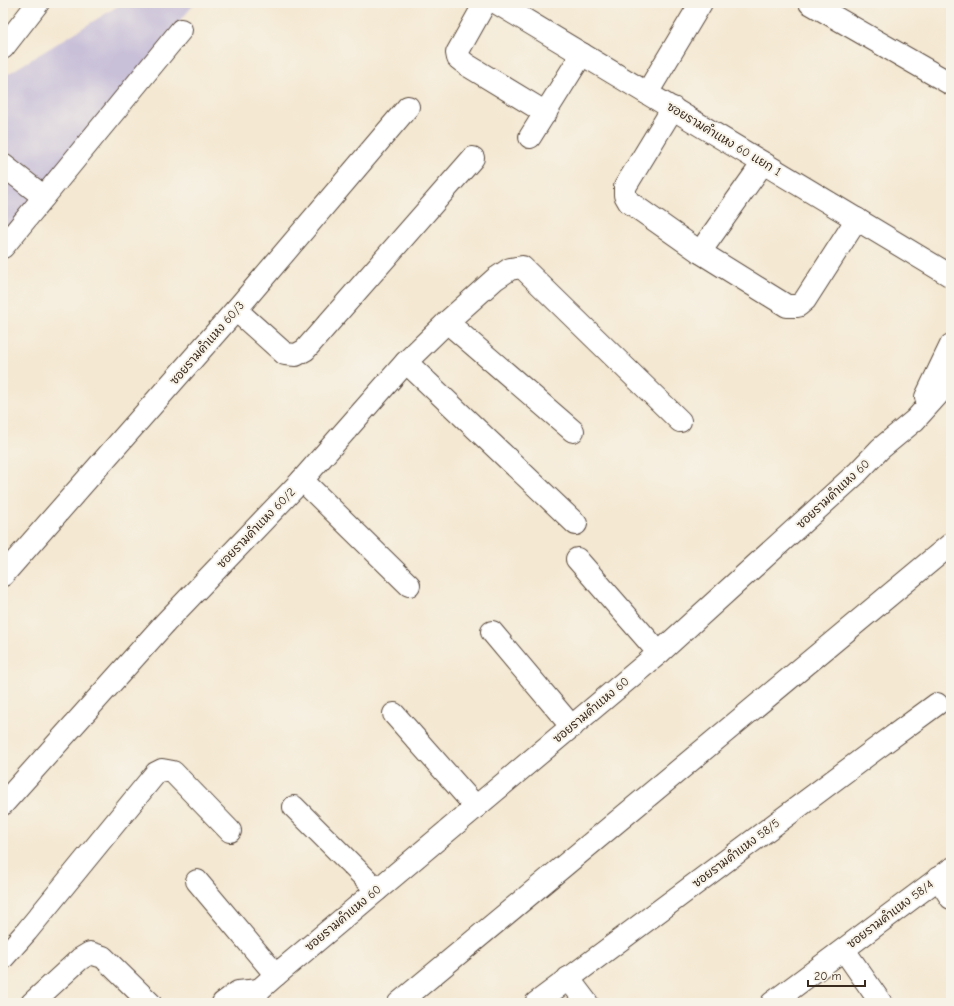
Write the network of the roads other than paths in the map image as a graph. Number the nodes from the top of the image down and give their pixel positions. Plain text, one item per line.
1 (38, 3) edge
2 (485, 3) edge
3 (497, 3) edge
4 (700, 3) edge
5 (810, 3) edge
6 (181, 30) dead end
7 (6, 38) edge
8 (582, 54) junction
9 (951, 84) edge
10 (647, 93) junction
11 (408, 107) dead end
12 (673, 108) junction
13 (546, 113) junction
14 (530, 137) dead end
15 (473, 158) dead end
16 (763, 163) junction
17 (3, 165) edge
18 (44, 197) junction
19 (857, 219) junction
20 (3, 247) edge
21 (700, 252) junction
22 (951, 276) edge
23 (236, 310) junction
24 (447, 322) junction
25 (951, 345) edge
26 (406, 362) junction
27 (951, 380) edge
28 (680, 420) dead end
29 (915, 420) junction
30 (573, 431) dead end
31 (302, 480) junction
32 (576, 524) dead end
33 (951, 544) edge
34 (577, 559) dead end
35 (3, 575) edge
36 (409, 585) dead end
37 (492, 632) dead end
38 (659, 653) junction
39 (937, 704) dead end
40 (394, 714) dead end
41 (572, 727) junction
42 (3, 804) edge
43 (294, 807) dead end
44 (476, 807) junction
45 (230, 831) dead end
46 (945, 873) edge
47 (196, 881) dead end
48 (377, 890) junction
49 (951, 898) edge
50 (844, 950) junction
51 (3, 958) edge
52 (276, 975) junction
53 (568, 978) junction
54 (257, 996) edge
55 (32, 1003) edge
56 (150, 1003) edge
57 (223, 1003) edge
58 (399, 1003) edge
59 (536, 1003) edge
60 (587, 1003) edge
61 (772, 1003) edge
62 (881, 1003) edge

1 - 7 street
2 - 13 street
3 - 8 street, ซอยรามคำแหง 60 แยก 1
4 - 10 street
5 - 9 street
6 - 18 street
8 - 10 street, ซอยรามคำแหง 60 แยก 1
8 - 13 street
10 - 12 street, ซอยรามคำแหง 60 แยก 1
11 - 23 street, ซอยรามคำแหง 60/3
12 - 16 street, ซอยรามคำแหง 60 แยก 1
12 - 21 street
13 - 14 street
15 - 23 street
16 - 19 street, ซอยรามคำแหง 60 แยก 1
16 - 21 street
17 - 18 street
18 - 20 street
19 - 21 street
19 - 22 street, ซอยรามคำแหง 60 แยก 1
23 - 35 street, ซอยรามคำแหง 60/3
24 - 26 street, ซอยรามคำแหง 60/2
24 - 28 street, ซอยรามคำแหง 60/2
24 - 30 street
25 - 29 street, ซอยรามคำแหง 60
26 - 31 street, ซอยรามคำแหง 60/2
26 - 32 street
27 - 29 street, ซอยรามคำแหง 60
29 - 38 street, ซอยรามคำแหง 60
31 - 36 street
31 - 42 street, ซอยรามคำแหง 60/2
33 - 58 street
34 - 38 street
37 - 41 street
38 - 41 street, ซอยรามคำแหง 60
39 - 53 street, ซอยรามคำแหง 58/5
40 - 44 street
41 - 44 street, ซอยรามคำแหง 60
43 - 48 street
44 - 48 street, ซอยรามคำแหง 60
45 - 51 street
46 - 49 street
46 - 50 street, ซอยรามคำแหง 58/4
47 - 52 street
48 - 52 street, ซอยรามคำแหง 60
50 - 61 street, ซอยรามคำแหง 58/4
50 - 62 street
52 - 54 street, ซอยรามคำแหง 60
53 - 59 street, ซอยรามคำแหง 58/5
53 - 60 street
54 - 57 street, ซอยรามคำแหง 60
55 - 56 street

